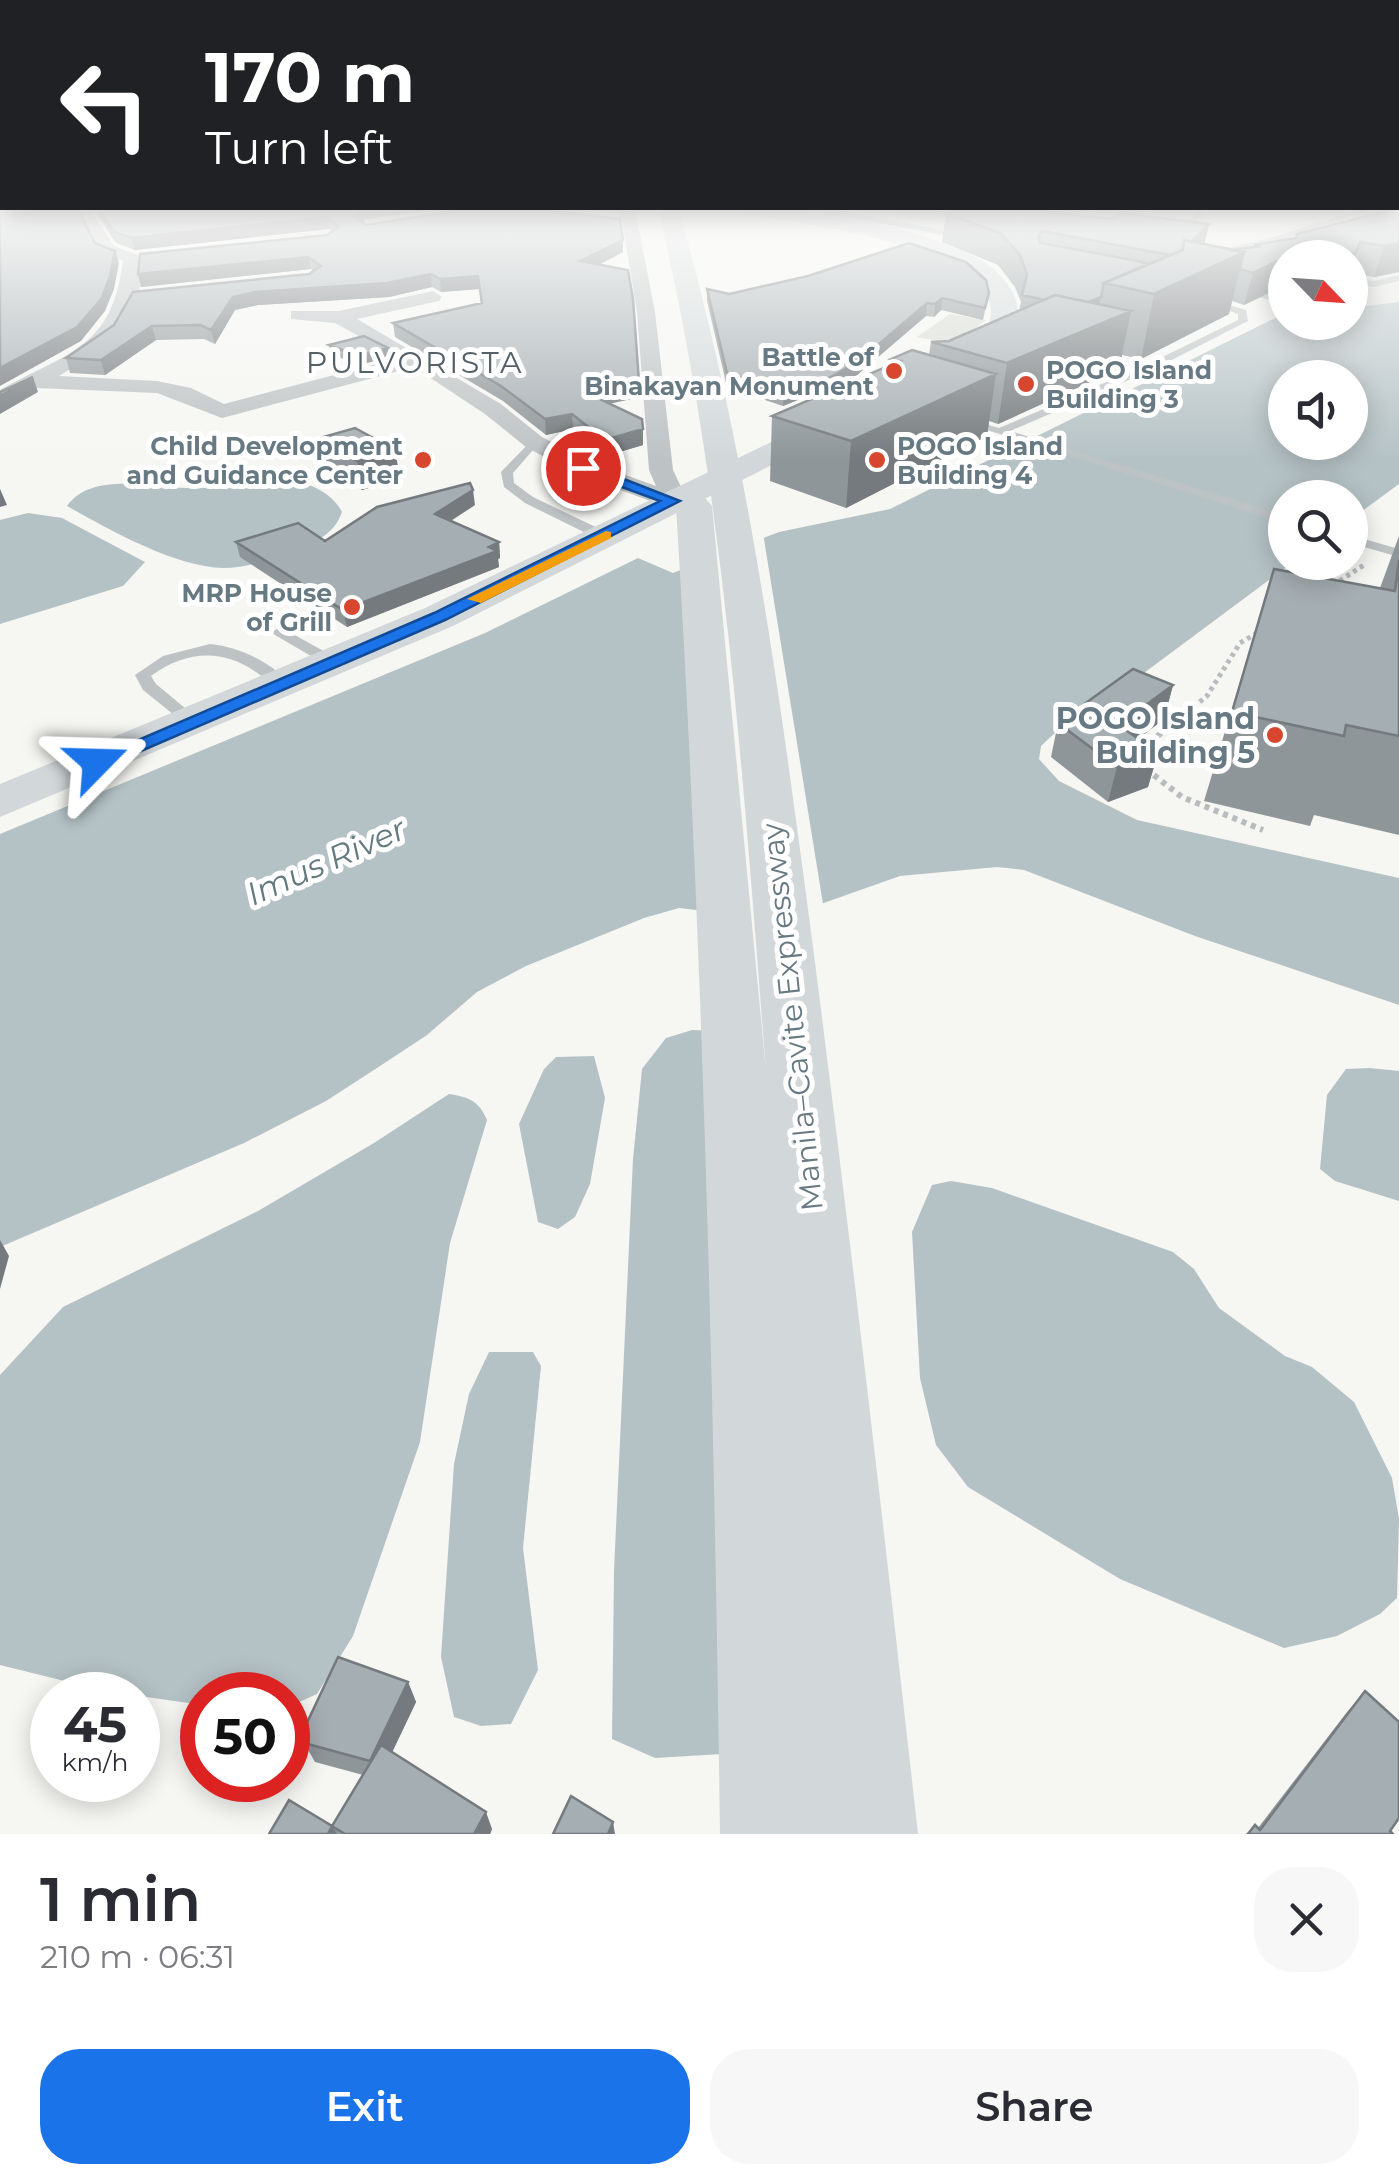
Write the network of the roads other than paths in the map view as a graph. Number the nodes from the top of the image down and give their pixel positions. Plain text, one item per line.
1 (135, 290) edge
2 (642, 290) edge
3 (664, 290) edge
4 (690, 290) edge
5 (999, 290) edge
6 (1192, 296) edge
7 (433, 298) dead end
8 (298, 315) dead end
9 (339, 317) junction
10 (417, 360) junction
11 (1129, 363) edge
12 (1148, 368) junction
13 (1164, 371) dead end
14 (917, 378) edge
15 (30, 381) junction
16 (0, 399) edge
17 (865, 406) edge
18 (944, 415) edge
19 (1000, 432) junction
20 (534, 442) junction
21 (668, 499) junction
22 (1268, 514) edge
23 (603, 536) junction
24 (1368, 544) edge
25 (1394, 552) edge
26 (280, 632) dead end
27 (334, 663) junction
28 (285, 684) junction
29 (194, 723) junction
30 (0, 802) edge
31 (769, 1834) edge
32 (868, 1834) edge

1 - 15 street
2 - 21 street
3 - 31 main road, Manila–Cavite Expressway
4 - 32 main road, Manila–Cavite Expressway
5 - 14 main road
6 - 12 lane
7 - 9 street
8 - 9 street
9 - 10 street
10 - 15 street
10 - 20 street
11 - 12 lane
12 - 13 lane
12 - 19 lane
15 - 16 street
17 - 21 main road
18 - 19 lane
19 - 22 lane
20 - 21 street
20 - 23 lane
21 - 23 main road
23 - 27 main road
24 - 25 lane
26 - 27 lane
27 - 28 main road
28 - 29 main road
28 - 29 lane
29 - 30 main road

